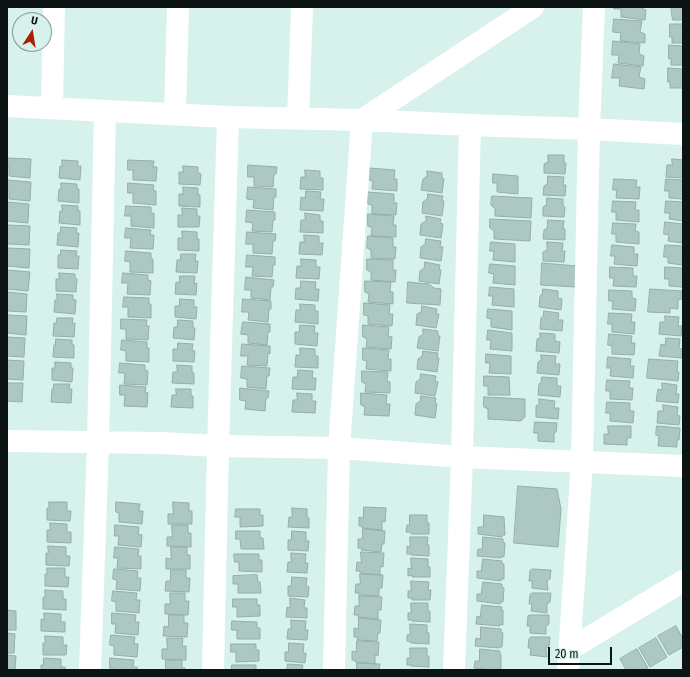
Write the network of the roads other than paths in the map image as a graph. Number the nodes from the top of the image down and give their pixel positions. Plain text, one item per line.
1 (54, 7) edge
2 (178, 7) edge
3 (302, 7) edge
4 (533, 7) edge
5 (594, 7) edge
6 (7, 106) edge
7 (52, 107) junction
8 (105, 111) junction
9 (174, 114) junction
10 (228, 117) junction
11 (298, 118) junction
12 (362, 120) junction
13 (470, 125) junction
14 (589, 129) junction
15 (683, 134) edge
16 (7, 442) edge
17 (98, 444) junction
18 (218, 446) junction
19 (339, 448) junction
20 (462, 457) junction
21 (582, 462) junction
22 (683, 466) edge
23 (683, 581) edge
24 (570, 649) junction
25 (90, 670) edge
26 (213, 670) edge
27 (334, 670) edge
28 (454, 670) edge
29 (568, 670) edge

1 - 7 street
2 - 9 street
3 - 11 street
4 - 12 street
5 - 14 street
6 - 7 street
7 - 8 street
8 - 9 street
8 - 17 street
9 - 10 street
10 - 11 street
10 - 18 street
11 - 12 street
12 - 13 street
12 - 19 street
13 - 14 street
13 - 20 street
14 - 15 street
14 - 21 street
16 - 17 street
17 - 18 street
17 - 25 street
18 - 19 street
18 - 26 street
19 - 20 street
19 - 27 street
20 - 21 street
20 - 28 street
21 - 22 street
21 - 24 street
23 - 24 street
24 - 29 street

